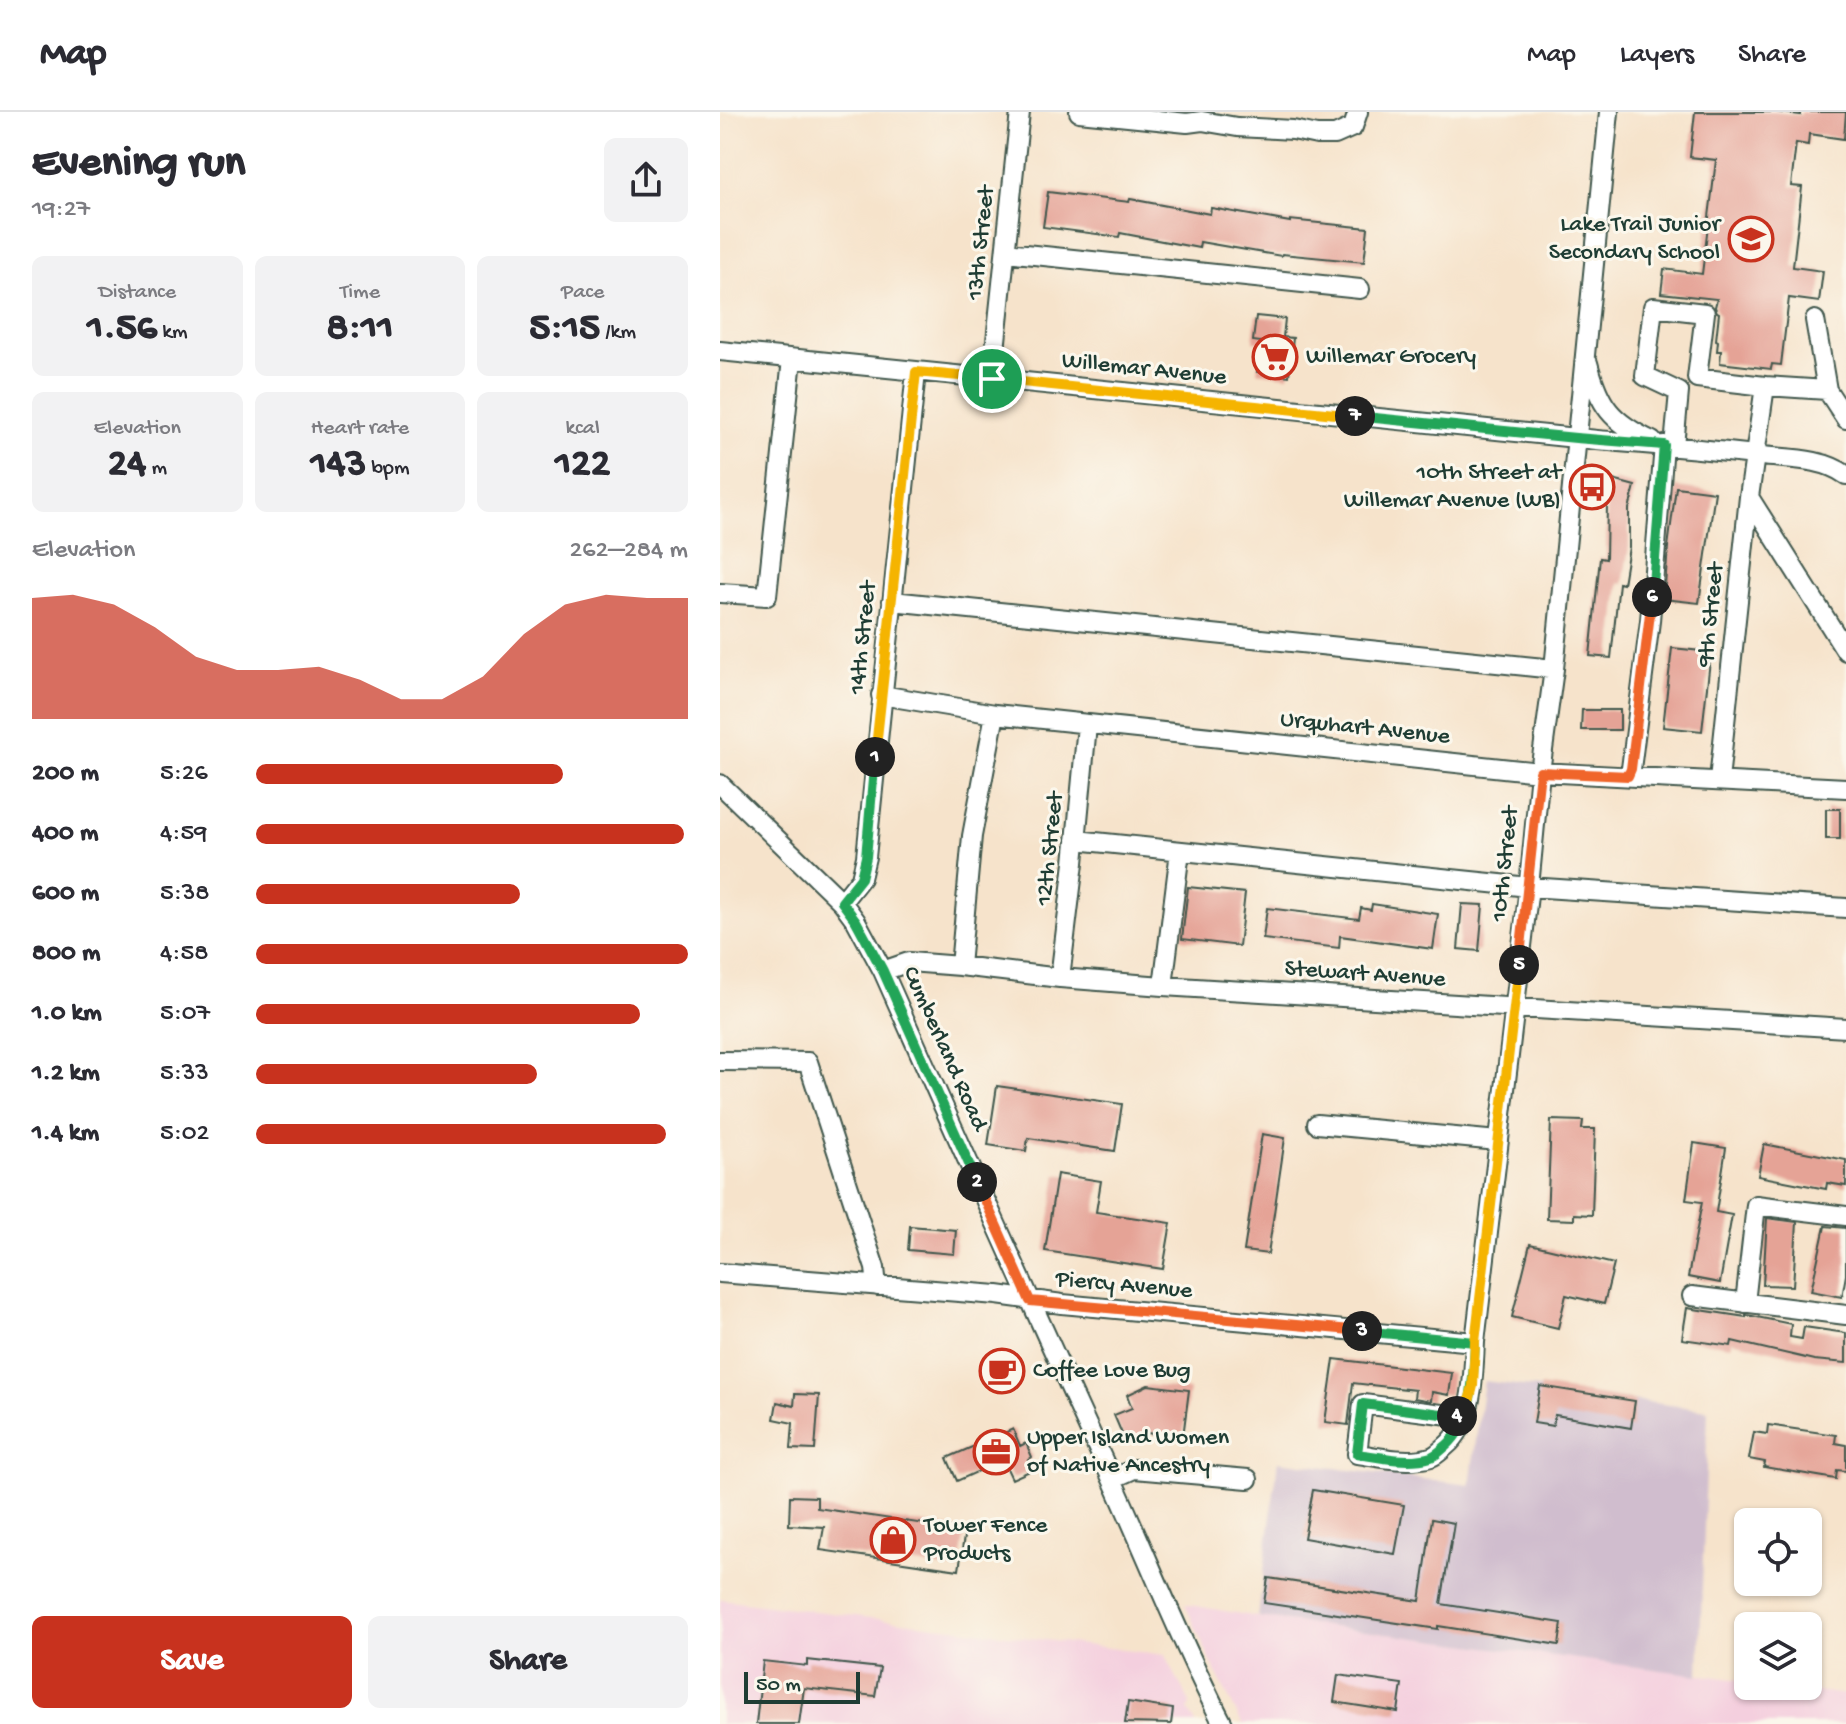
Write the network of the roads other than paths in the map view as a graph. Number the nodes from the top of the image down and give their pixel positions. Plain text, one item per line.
1 (1020, 112) edge
2 (1079, 112) edge
3 (1358, 112) edge
4 (1609, 112) edge
5 (1119, 114) edge
6 (1006, 252) junction
7 (1360, 289) dead end
8 (1815, 320) dead end
9 (1585, 349) junction
10 (720, 351) edge
11 (792, 359) junction
12 (916, 372) junction
13 (1697, 378) junction
14 (992, 379) junction
15 (1765, 386) junction
16 (1827, 390) junction
17 (1679, 392) junction
18 (1846, 419) edge
19 (1576, 438) junction
20 (1665, 445) junction
21 (1755, 455) junction
22 (1846, 475) edge
23 (1749, 497) junction
24 (720, 593) edge
25 (892, 601) junction
26 (1846, 651) edge
27 (1554, 669) junction
28 (881, 695) junction
29 (995, 714) junction
30 (1087, 725) junction
31 (1540, 772) junction
32 (1628, 776) junction
33 (1719, 780) junction
34 (720, 784) edge
35 (1846, 787) edge
36 (1076, 840) junction
37 (1180, 851) junction
38 (1529, 887) junction
39 (842, 902) junction
40 (1846, 908) edge
41 (960, 966) junction
42 (883, 971) junction
43 (1060, 978) junction
44 (1163, 986) junction
45 (1513, 1008) junction
46 (1846, 1028) edge
47 (720, 1061) edge
48 (1317, 1124) dead end
49 (1498, 1141) junction
50 (1846, 1216) edge
51 (720, 1273) edge
52 (877, 1286) junction
53 (1692, 1296) dead end
54 (1030, 1301) junction
55 (1745, 1303) junction
56 (1846, 1315) edge
57 (1475, 1342) junction
58 (1465, 1417) junction
59 (1112, 1479) junction
60 (1248, 1479) dead end
61 (1223, 1724) edge

1 - 6 street, 13th Street
2 - 5 street
3 - 5 street
4 - 9 street, 10th Street
6 - 7 street
6 - 14 street, 13th Street
8 - 16 street
9 - 19 street, 10th Street
9 - 20 street
10 - 11 street, Willemar Avenue
11 - 12 street, Willemar Avenue
11 - 24 street
12 - 14 street, Willemar Avenue
12 - 25 street, 14th Street
13 - 15 street
13 - 17 street
13 - 17 street
14 - 19 street, Willemar Avenue
15 - 16 street
15 - 21 street, 9th Street
16 - 18 street
17 - 20 street
19 - 20 street, Willemar Avenue
19 - 27 street, 10th Street
20 - 21 street, Willemar Avenue
20 - 32 street
21 - 22 street, Willemar Avenue
21 - 23 street, 9th Street
23 - 26 street
23 - 33 street, 9th Street
25 - 27 street
25 - 28 street, 14th Street
27 - 31 street, 10th Street
28 - 29 street, Urquhart Avenue
28 - 39 street, 14th Street
29 - 30 street, Urquhart Avenue
29 - 41 street
30 - 31 street, Urquhart Avenue
30 - 36 street, 12th Street
31 - 32 street, Urquhart Avenue
31 - 38 street, 10th Street
32 - 33 street, Urquhart Avenue
33 - 35 street, Urquhart Avenue
34 - 39 street, Cumberland Road
36 - 37 street
36 - 43 street, 12th Street
37 - 38 street
37 - 44 street
38 - 40 street
38 - 45 street, 10th Street
39 - 42 street, Cumberland Road
41 - 42 street, Stewart Avenue
41 - 43 street, Stewart Avenue
42 - 54 street, Cumberland Road
43 - 44 street, Stewart Avenue
44 - 45 street, Stewart Avenue
45 - 46 street, Stewart Avenue
45 - 49 street, 10th Street
47 - 52 street
48 - 49 street
49 - 57 street, 10th Street
50 - 55 street
51 - 52 street, Piercy Avenue
52 - 54 street, Piercy Avenue
53 - 55 street
54 - 57 street, Piercy Avenue
54 - 59 street, Cumberland Road
55 - 56 street
57 - 58 street, 10th Street
58 - 58 street
59 - 60 street
59 - 61 street, Cumberland Road

